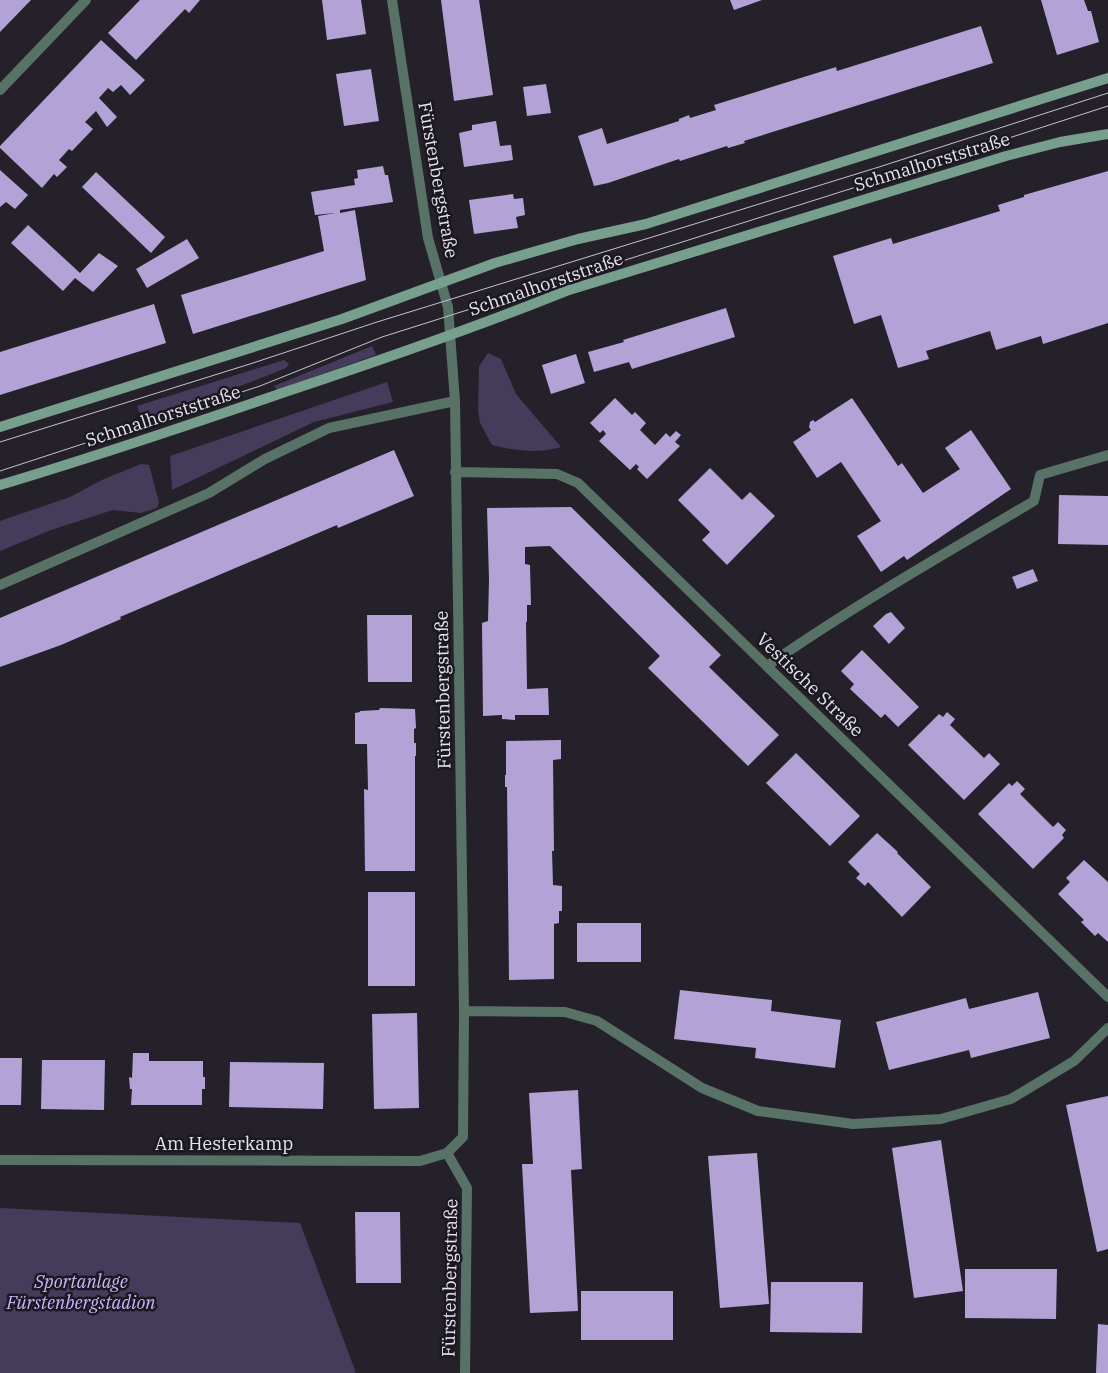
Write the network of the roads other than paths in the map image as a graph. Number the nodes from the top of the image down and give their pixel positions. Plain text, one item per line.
1 (86, 0) edge
2 (392, 0) edge
3 (1108, 78) edge
4 (0, 90) edge
5 (1108, 134) edge
6 (442, 283) junction
7 (450, 336) junction
8 (455, 400) junction
9 (0, 427) edge
10 (1108, 455) edge
11 (455, 472) junction
12 (0, 485) edge
13 (0, 586) edge
14 (767, 666) junction
15 (1108, 996) edge
16 (464, 1011) junction
17 (1108, 1028) edge
18 (447, 1153) junction
19 (0, 1160) edge
20 (465, 1373) edge

1 - 4 street
2 - 6 street, Fürstenbergstraße
3 - 6 main road, Schmalhorststraße
5 - 7 main road, Schmalhorststraße
6 - 7 street, Fürstenbergstraße
6 - 9 main road, Schmalhorststraße
7 - 8 street, Fürstenbergstraße
7 - 12 main road, Schmalhorststraße
8 - 11 street, Fürstenbergstraße
8 - 13 street
10 - 14 street
11 - 14 street, Vestische Straße
11 - 16 street, Fürstenbergstraße
14 - 15 street, Vestische Straße
16 - 17 street
16 - 18 street, Fürstenbergstraße
18 - 19 street, Am Hesterkamp
18 - 20 street, Fürstenbergstraße

